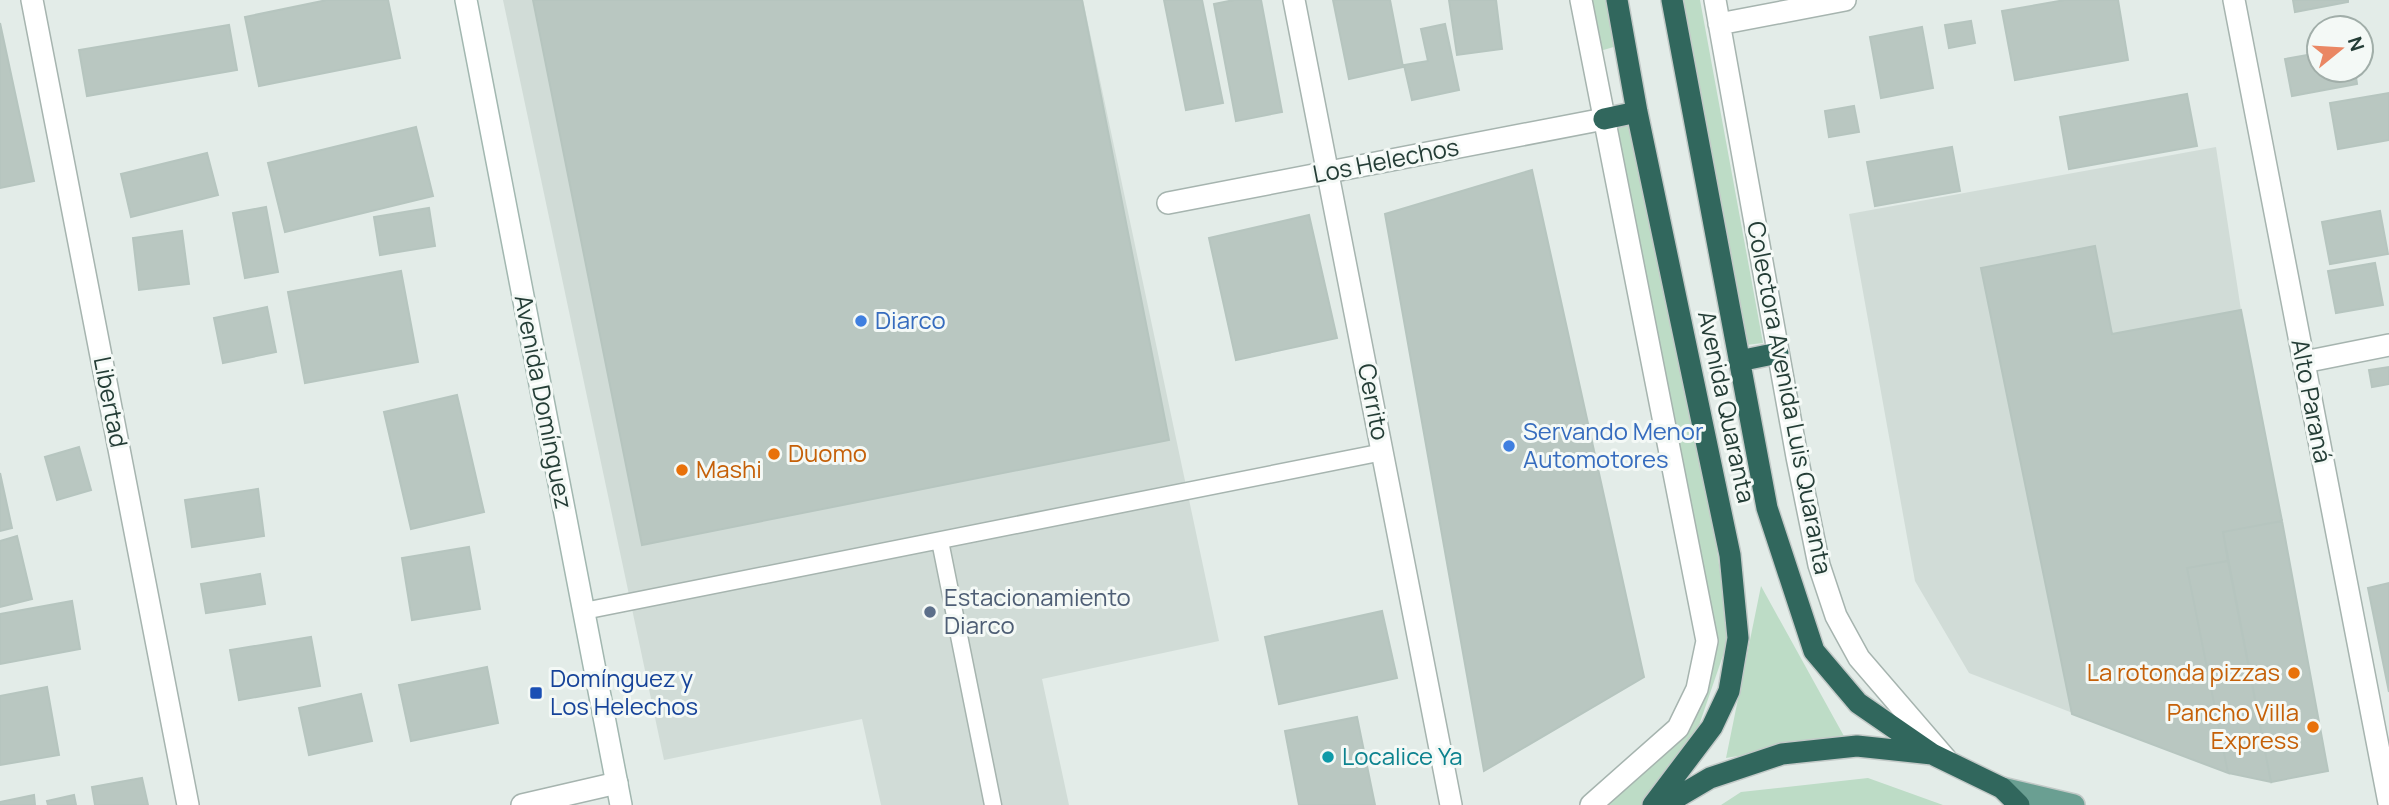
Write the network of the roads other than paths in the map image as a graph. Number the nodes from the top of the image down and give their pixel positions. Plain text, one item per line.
1 (32, 0) edge
2 (466, 0) edge
3 (1294, 0) edge
4 (1581, 0) edge
5 (1617, 0) edge
6 (1672, 0) edge
7 (1715, 0) edge
8 (1845, 0) edge
9 (2234, 0) edge
10 (1719, 24) junction
11 (1637, 112) junction
12 (1604, 119) junction
13 (1328, 173) junction
14 (1168, 204) dead end
15 (2389, 345) edge
16 (1778, 353) junction
17 (1739, 361) junction
18 (2304, 362) junction
19 (1383, 452) junction
20 (940, 541) junction
21 (584, 611) junction
22 (1939, 757) junction
23 (617, 783) junction
24 (2001, 788) junction
25 (2389, 803) edge
26 (188, 805) edge
27 (522, 805) edge
28 (621, 805) edge
29 (993, 805) edge
30 (1451, 805) edge
31 (1591, 805) edge
32 (1653, 805) edge
33 (1664, 805) edge
34 (2019, 805) edge
35 (2074, 805) edge

1 - 26 street, Libertad
2 - 21 street, Avenida Domínguez
3 - 13 street, Cerrito
4 - 12 street
5 - 11 highway, Avenida Quaranta
6 - 17 highway, Avenida Quaranta
7 - 10 street, Colectora Avenida Luis Quaranta
8 - 10 street
9 - 18 street, Alto Paraná
10 - 16 street, Colectora Avenida Luis Quaranta
11 - 12 highway
11 - 32 highway, Avenida Quaranta
12 - 13 street, Los Helechos
12 - 31 street
13 - 14 street, Los Helechos
13 - 19 street, Cerrito
15 - 18 street
16 - 17 highway
16 - 22 street, Colectora Avenida Luis Quaranta
17 - 22 highway, Avenida Quaranta
18 - 25 street, Alto Paraná
19 - 20 lane
19 - 30 street, Cerrito
20 - 21 lane
20 - 29 lane
21 - 23 street, Avenida Domínguez
22 - 24 highway
22 - 33 highway
23 - 27 street
23 - 28 street, Avenida Domínguez
24 - 34 highway
24 - 35 main road

